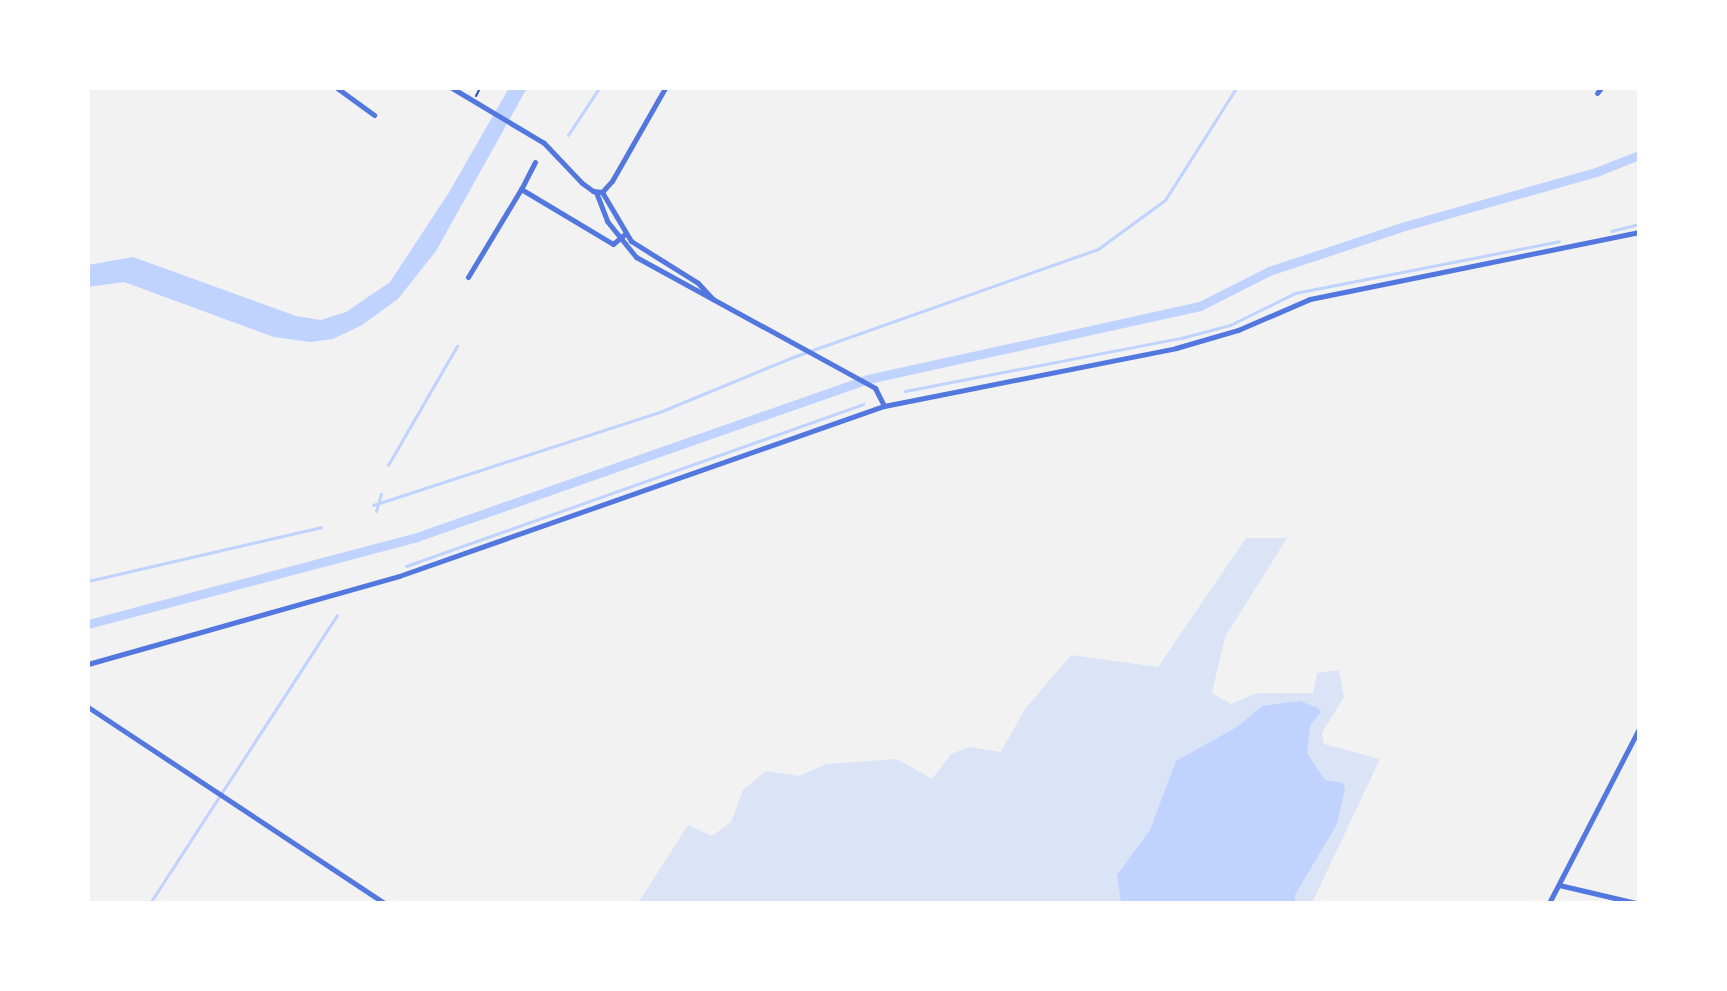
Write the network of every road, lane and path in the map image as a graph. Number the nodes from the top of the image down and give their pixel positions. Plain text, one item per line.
1 (337, 88) edge
2 (452, 88) edge
3 (665, 88) edge
4 (374, 115) dead end
5 (535, 162) dead end
6 (521, 189) junction
7 (599, 192) junction
8 (1639, 232) edge
9 (625, 234) junction
10 (619, 239) junction
11 (468, 277) dead end
12 (719, 305) junction
13 (884, 406) junction
14 (88, 664) edge
15 (88, 707) edge
16 (1639, 729) edge
17 (1559, 885) junction
18 (384, 903) edge
19 (1549, 903) edge
20 (1636, 903) edge

1 - 4 street
2 - 7 street
3 - 7 street
5 - 6 street
6 - 10 street
6 - 11 street
7 - 9 street
7 - 10 street
8 - 13 street
9 - 10 street
9 - 12 street
10 - 12 street
12 - 13 street
13 - 14 street
15 - 18 street
16 - 17 street
17 - 19 street
17 - 20 street

